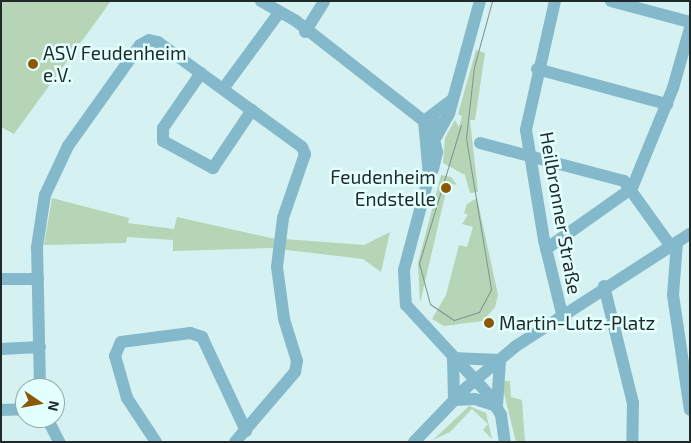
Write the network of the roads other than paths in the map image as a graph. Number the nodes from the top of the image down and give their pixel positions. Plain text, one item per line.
1 (261, 1) edge
2 (324, 1) edge
3 (480, 1) edge
4 (555, 1) edge
5 (611, 1) edge
6 (278, 14) junction
7 (690, 22) edge
8 (305, 32) junction
9 (689, 36) edge
10 (537, 69) junction
11 (201, 73) junction
12 (223, 89) junction
13 (453, 99) junction
14 (667, 104) junction
15 (252, 110) junction
16 (424, 120) junction
17 (444, 124) junction
18 (436, 137) junction
19 (480, 143) dead end
20 (528, 156) junction
21 (429, 176) junction
22 (632, 188) junction
23 (690, 234) edge
24 (674, 243) junction
25 (546, 249) junction
26 (1, 279) edge
27 (38, 279) junction
28 (604, 286) junction
29 (562, 314) junction
30 (40, 347) junction
31 (1, 349) edge
32 (453, 358) junction
33 (500, 360) junction
34 (40, 378) edge
35 (475, 380) junction
36 (454, 400) junction
37 (497, 406) junction
38 (15, 409) edge
39 (1, 410) edge
40 (690, 410) edge
41 (52, 428) edge
42 (246, 431) junction
43 (58, 442) edge
44 (156, 442) edge
45 (235, 442) edge
46 (414, 442) edge
47 (505, 442) edge
48 (632, 442) edge

1 - 6 street
2 - 8 street
3 - 13 street
4 - 10 street, Heilbronner Straße
5 - 7 street
6 - 8 street
6 - 12 street
8 - 16 street
9 - 14 street
10 - 14 street
10 - 20 street, Heilbronner Straße
11 - 12 street
11 - 15 street
11 - 27 street
12 - 15 street
13 - 16 street
13 - 17 street
14 - 22 street
15 - 42 street
16 - 17 street
16 - 18 street
16 - 21 street
17 - 18 street
18 - 21 street
19 - 20 street
20 - 22 street
20 - 25 street, Heilbronner Straße
21 - 32 street
22 - 24 street
22 - 25 street
23 - 24 street
24 - 28 street
24 - 40 street
25 - 29 street, Heilbronner Straße
26 - 27 street
27 - 30 street
28 - 29 street
28 - 48 street
29 - 33 street
30 - 31 street
30 - 34 street
32 - 33 street
32 - 35 street
32 - 36 street
33 - 35 street
33 - 37 street
35 - 36 street
35 - 37 street
36 - 37 street
36 - 46 street
37 - 47 street
38 - 39 street
41 - 43 street
42 - 44 street
42 - 45 street

